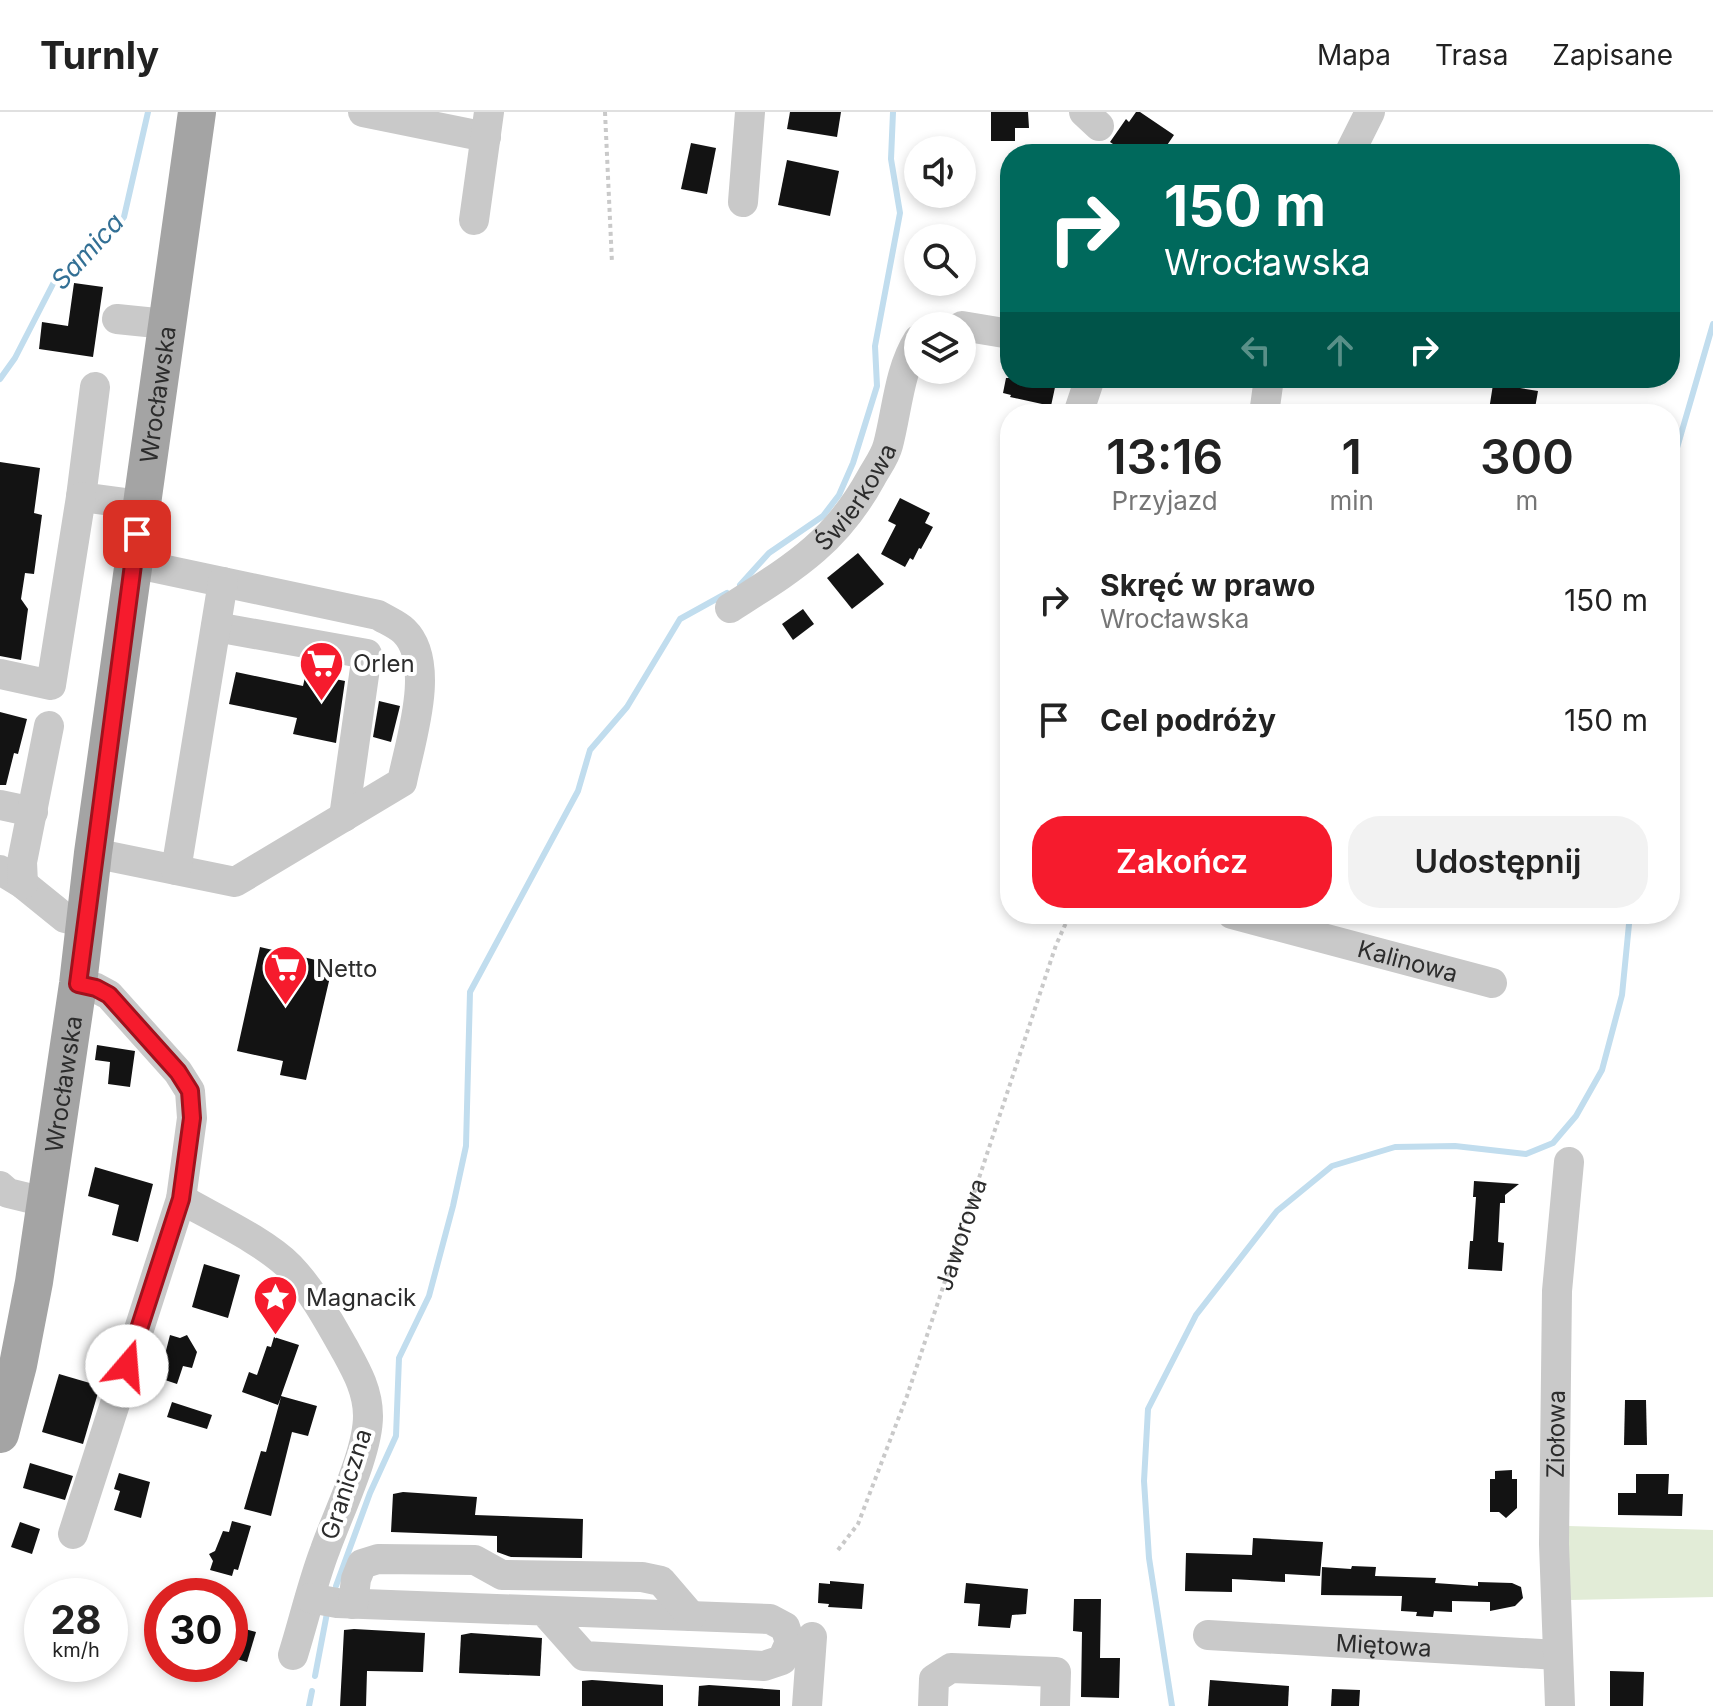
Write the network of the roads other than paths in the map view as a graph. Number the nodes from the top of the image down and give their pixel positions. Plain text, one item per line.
1 (197, 112) edge
2 (363, 112) edge
3 (750, 112) edge
4 (1370, 112) edge
5 (488, 124) edge
6 (1354, 144) edge
7 (743, 202) dead end
8 (474, 220) dead end
9 (117, 319) dead end
10 (166, 324) junction
11 (976, 329) edge
12 (1000, 332) edge
13 (904, 377) edge
14 (95, 387) dead end
15 (81, 497) junction
16 (141, 505) junction
17 (133, 563) junction
18 (223, 582) junction
19 (730, 608) dead end
20 (373, 614) junction
21 (216, 627) junction
22 (367, 654) junction
23 (419, 662) junction
24 (0, 674) edge
25 (49, 726) dead end
26 (0, 805) edge
27 (33, 812) junction
28 (344, 817) junction
29 (93, 853) junction
30 (176, 870) junction
31 (11, 877) edge
32 (85, 923) junction
33 (1270, 924) edge
34 (1492, 983) dead end
35 (78, 984) junction
36 (1569, 1162) dead end
37 (0, 1186) edge
38 (181, 1199) junction
39 (45, 1202) junction
40 (0, 1434) edge
41 (73, 1534) dead end
42 (310, 1598) junction
43 (353, 1604) junction
44 (544, 1611) junction
45 (691, 1616) junction
46 (1208, 1635) dead end
47 (812, 1637) dead end
48 (293, 1655) dead end
49 (1558, 1655) junction
50 (807, 1706) edge
51 (933, 1706) edge
52 (1055, 1706) edge
53 (1560, 1706) edge

1 - 10 main road, Wrocławska
2 - 5 street
3 - 7 street
4 - 6 street
5 - 8 street
9 - 10 street
10 - 16 main road, Wrocławska
11 - 12 street
13 - 19 street, Świerkowa
14 - 15 street
15 - 16 street
15 - 24 street
16 - 17 main road, Wrocławska
17 - 18 street
17 - 29 main road, Wrocławska
18 - 20 street
18 - 21 street
20 - 22 street
20 - 23 street
21 - 22 street
21 - 30 street
22 - 23 street
22 - 28 street
23 - 28 street
25 - 27 street
26 - 27 street
27 - 31 street
28 - 30 street
29 - 30 street
29 - 32 main road, Wrocławska
31 - 32 street
32 - 35 main road, Wrocławska
33 - 34 street, Kalinowa
35 - 38 street
35 - 39 main road, Wrocławska
36 - 49 street, Ziołowa
37 - 39 street
38 - 41 street
38 - 42 street, Graniczna
39 - 40 main road, Wrocławska
42 - 43 street
42 - 48 street, Graniczna
43 - 44 street
43 - 45 street
44 - 45 street
44 - 45 street
46 - 49 street, Miętowa
47 - 50 street
49 - 53 street, Ziołowa
51 - 52 street

